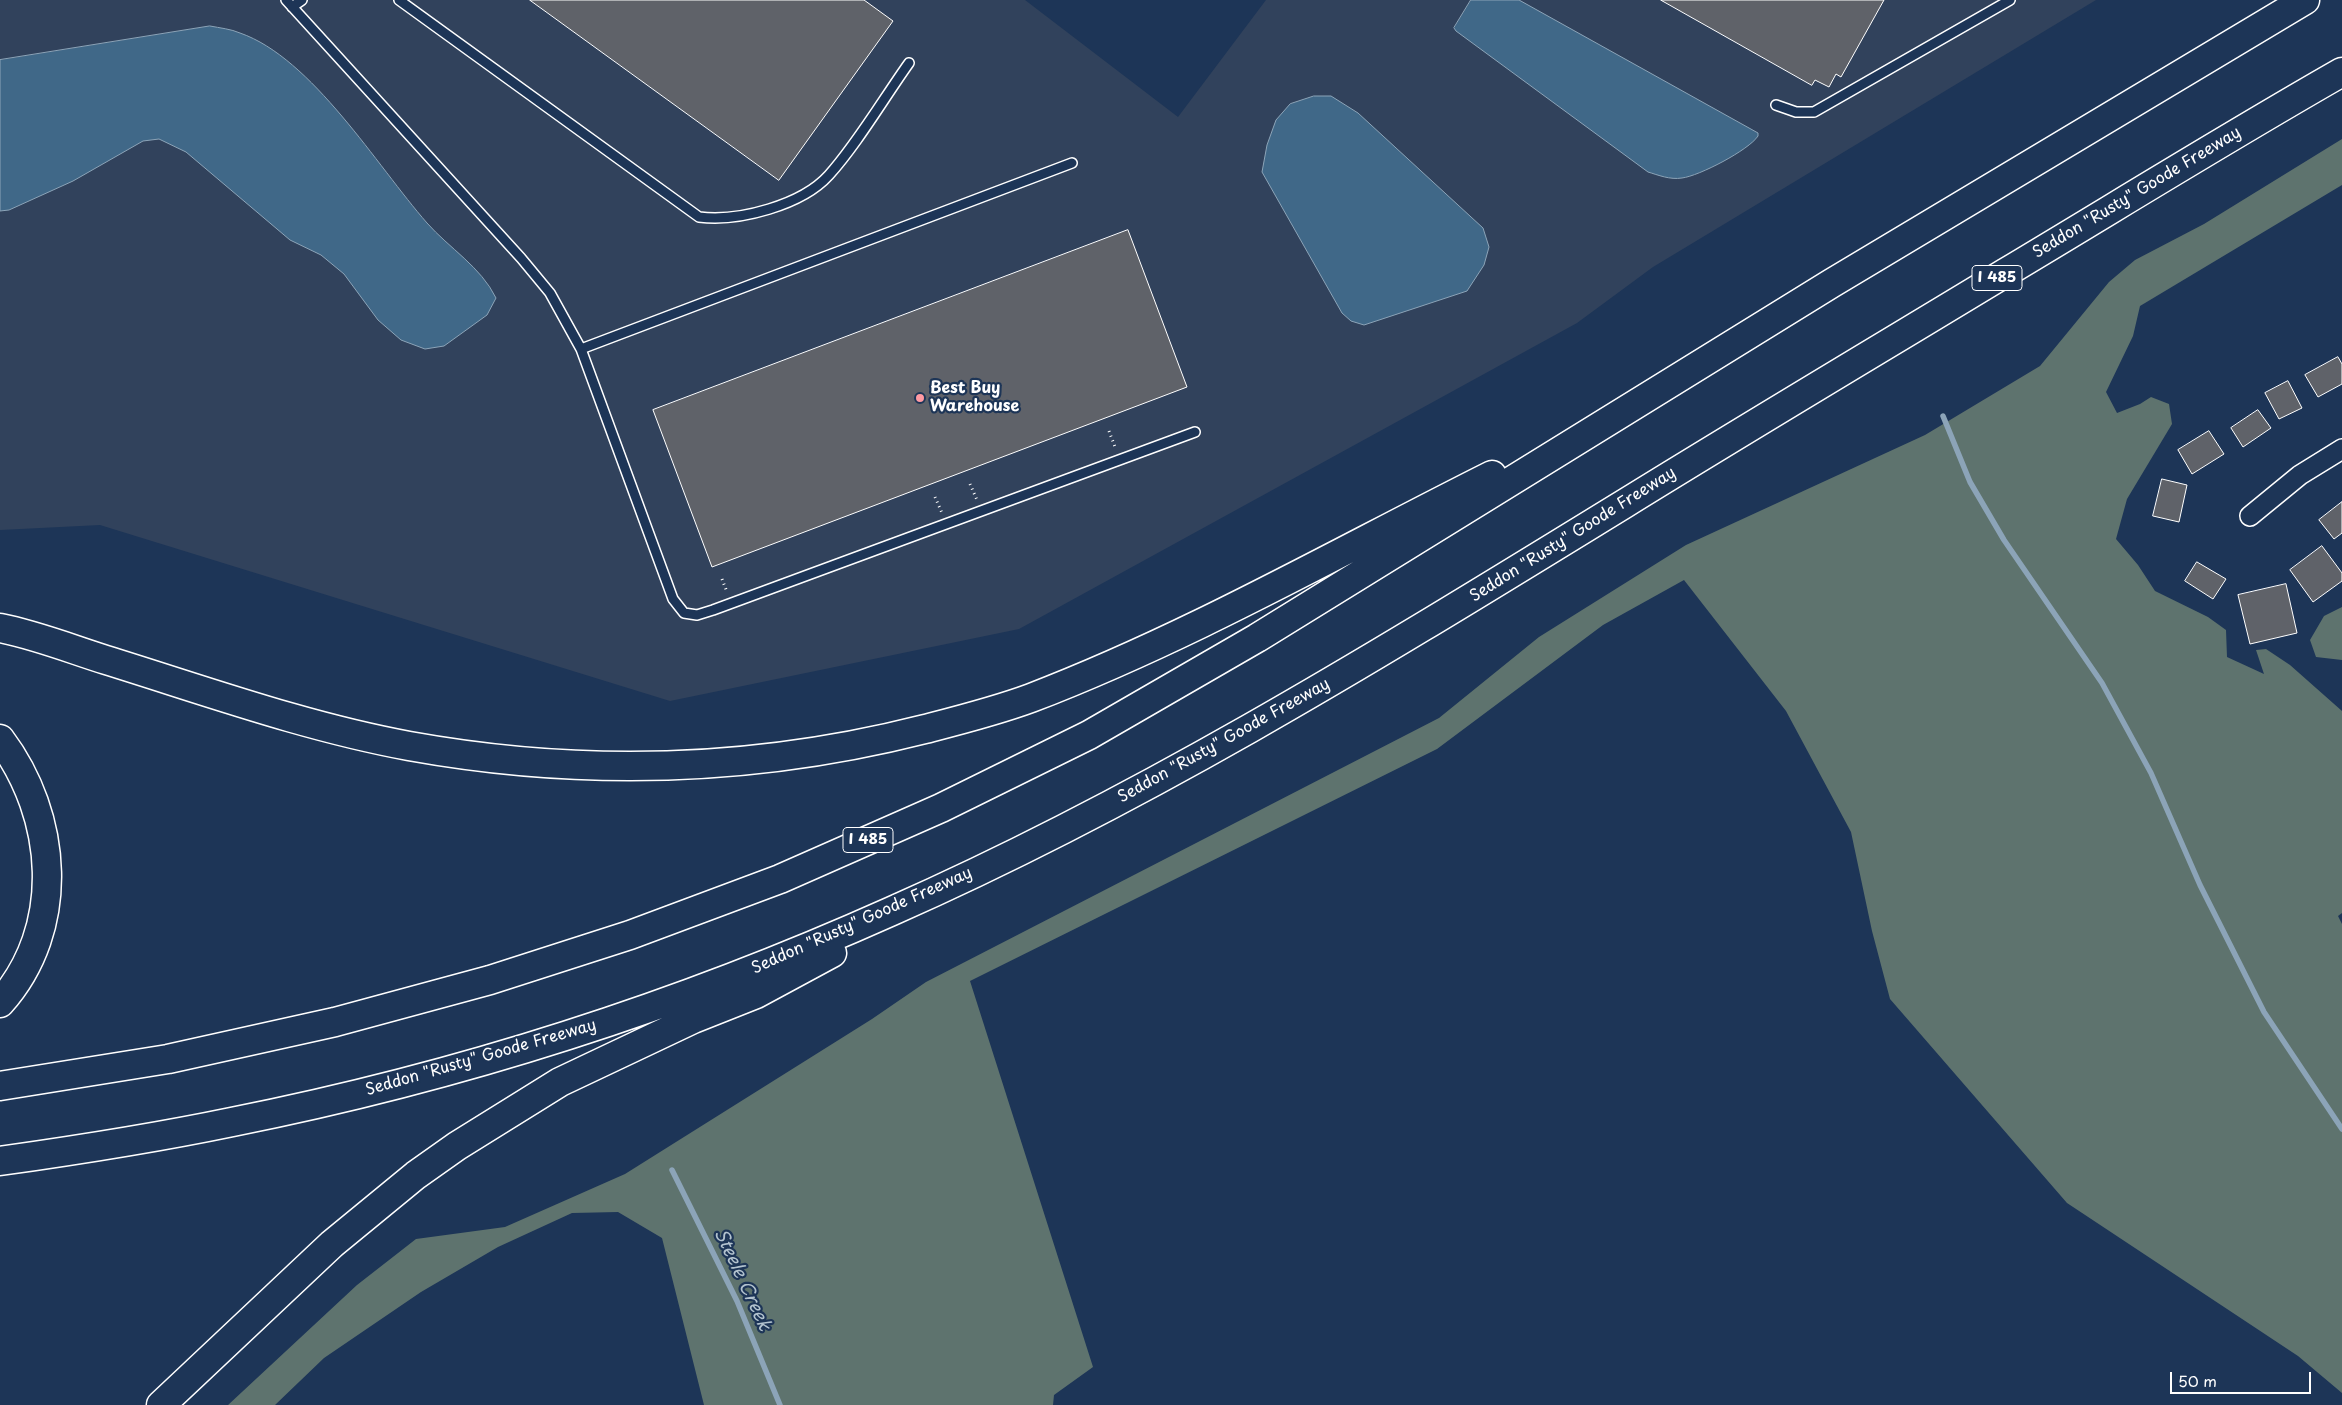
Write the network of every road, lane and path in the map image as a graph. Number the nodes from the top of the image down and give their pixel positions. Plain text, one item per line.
1 (302, 0) edge
2 (399, 0) edge
3 (2010, 0) edge
4 (2306, 0) edge
5 (289, 3) edge
6 (909, 63) dead end
7 (2342, 72) edge
8 (1776, 105) dead end
9 (1072, 162) dead end
10 (581, 349) junction
11 (1654, 393) junction
12 (1194, 432) dead end
13 (2342, 449) edge
14 (2250, 516) dead end
15 (0, 628) edge
16 (0, 740) edge
17 (1071, 826) junction
18 (0, 1003) edge
19 (0, 1086) edge
20 (0, 1162) edge
21 (161, 1405) edge

1 - 5 lane
2 - 6 lane
3 - 8 lane
4 - 11 highway, I 485
5 - 10 lane
7 - 17 highway, Seddon "Rusty" Goode Freeway / I 485
9 - 10 lane
10 - 12 lane
11 - 15 highway
11 - 19 highway, I 485
13 - 14 street
16 - 18 highway
17 - 20 highway, Seddon "Rusty" Goode Freeway / I 485
17 - 21 highway

